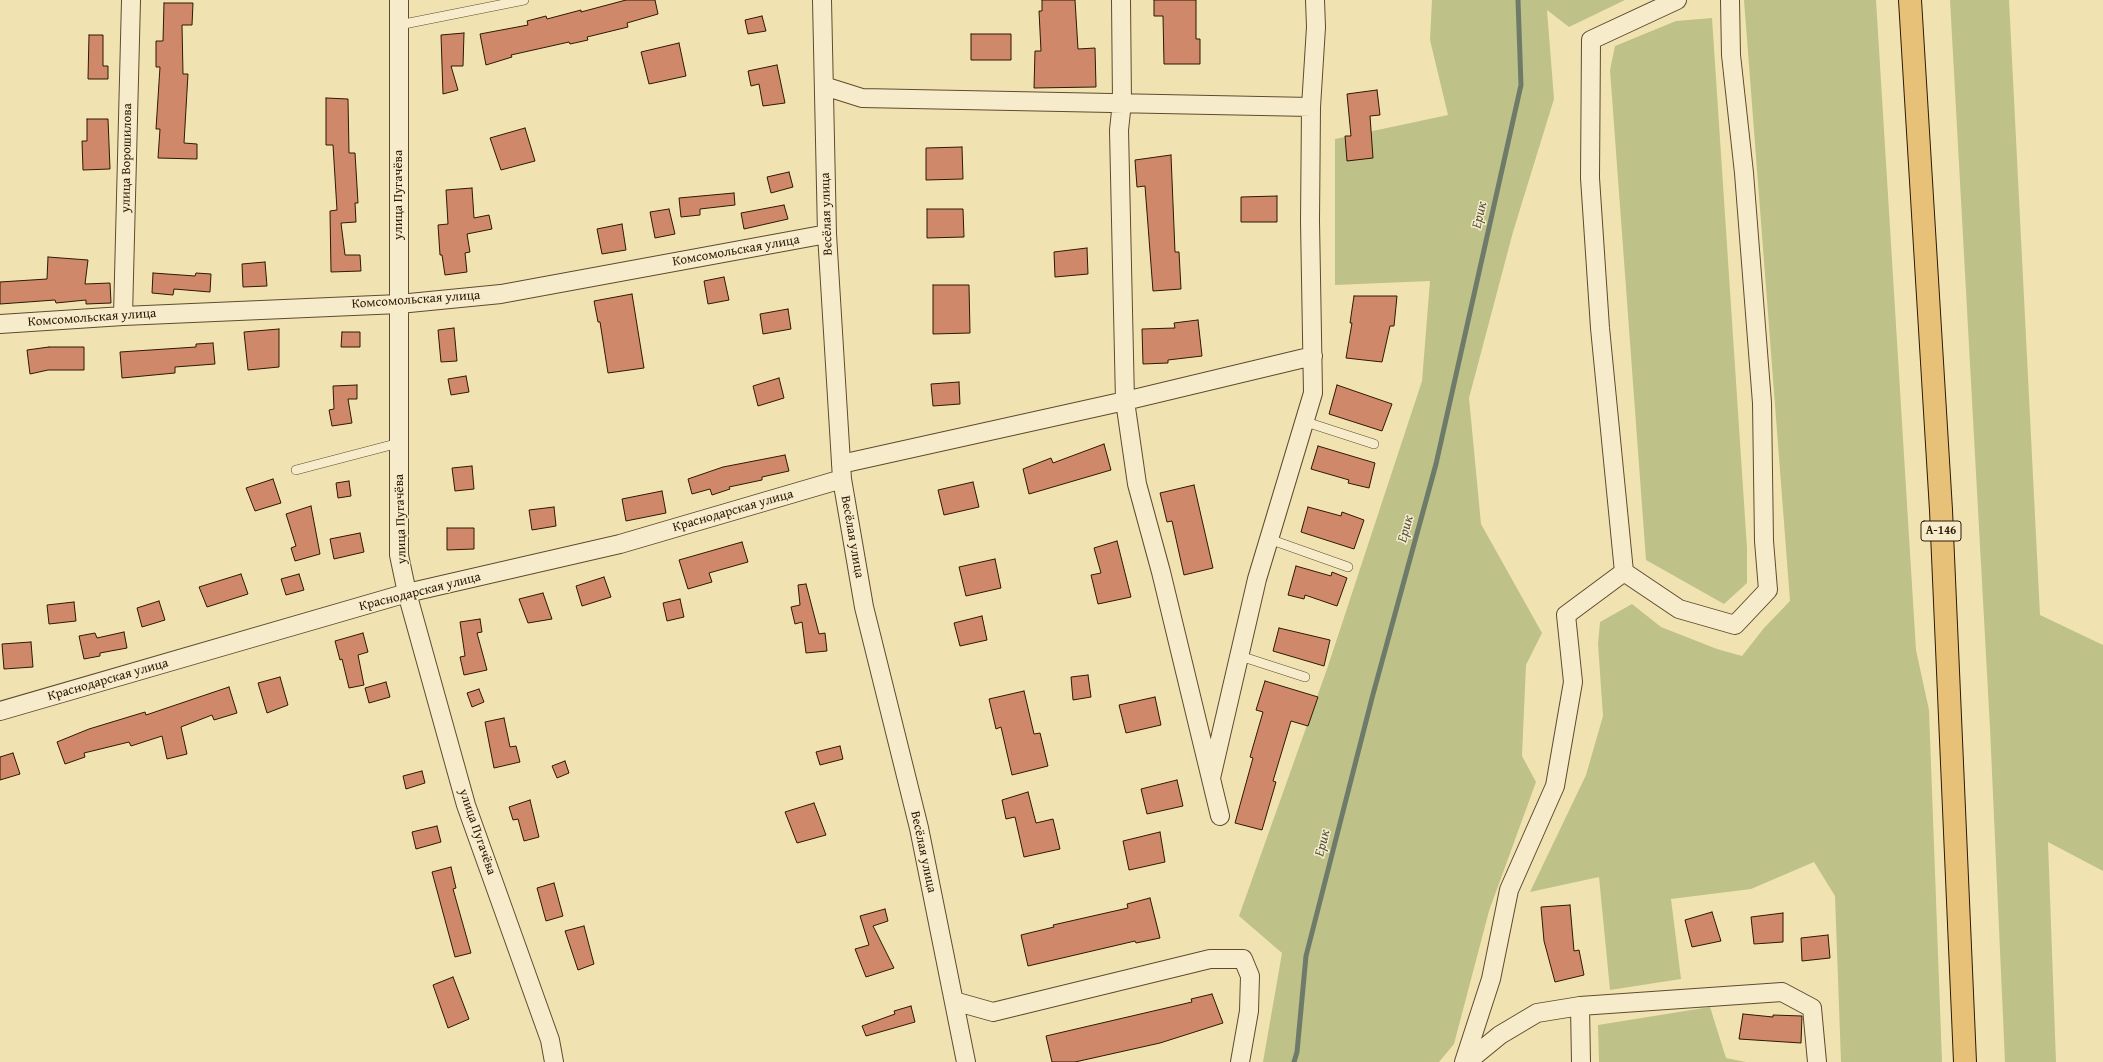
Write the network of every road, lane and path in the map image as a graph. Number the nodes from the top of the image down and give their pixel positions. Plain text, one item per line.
1 (131, 0) edge
2 (399, 0) edge
3 (524, 0) edge
4 (822, 0) edge
5 (1121, 0) edge
6 (1315, 0) edge
7 (1677, 0) edge
8 (1730, 0) edge
9 (1910, 0) edge
10 (399, 25) junction
11 (824, 86) junction
12 (1122, 102) junction
13 (1312, 107) junction
14 (827, 234) junction
15 (399, 304) junction
16 (123, 316) junction
17 (0, 324) edge
18 (1313, 356) junction
19 (1125, 401) junction
20 (1303, 421) junction
21 (399, 443) junction
22 (1374, 444) dead end
23 (296, 470) dead end
24 (841, 472) junction
25 (1269, 539) junction
26 (1348, 567) dead end
27 (1624, 572) junction
28 (407, 593) junction
29 (1240, 656) junction
30 (1305, 676) dead end
31 (0, 712) edge
32 (1211, 778) junction
33 (1220, 816) dead end
34 (954, 1001) junction
35 (1580, 1006) junction
36 (963, 1061) edge
37 (554, 1062) edge
38 (1240, 1062) edge
39 (1466, 1062) edge
40 (1582, 1062) edge
41 (1817, 1062) edge
42 (1965, 1062) edge

1 - 16 street, улица Ворошилова
2 - 10 street, улица Пугачёва
3 - 10 lane
4 - 11 street, Весёлая улица
5 - 12 street
6 - 13 street
7 - 27 street
8 - 27 street
9 - 42 highway, А-146
10 - 15 street, улица Пугачёва
11 - 12 street
11 - 14 street, Весёлая улица
12 - 13 street
12 - 19 street
13 - 18 street
14 - 15 street, Комсомольская улица
14 - 24 street, Весёлая улица
15 - 16 street, Комсомольская улица
15 - 21 street, улица Пугачёва
16 - 17 street, Комсомольская улица
18 - 19 street, Краснодарская улица
18 - 20 street
19 - 24 street, Краснодарская улица
19 - 32 street
20 - 22 lane
20 - 25 street
21 - 23 lane
21 - 28 street, улица Пугачёва
24 - 28 street, Краснодарская улица
24 - 34 street, Весёлая улица
25 - 26 lane
25 - 29 street
27 - 39 street
28 - 31 street, Краснодарская улица
28 - 37 street, улица Пугачёва
29 - 30 lane
29 - 32 street
32 - 33 street
34 - 36 street, Весёлая улица
34 - 38 street
35 - 39 street
35 - 40 street
35 - 41 street

